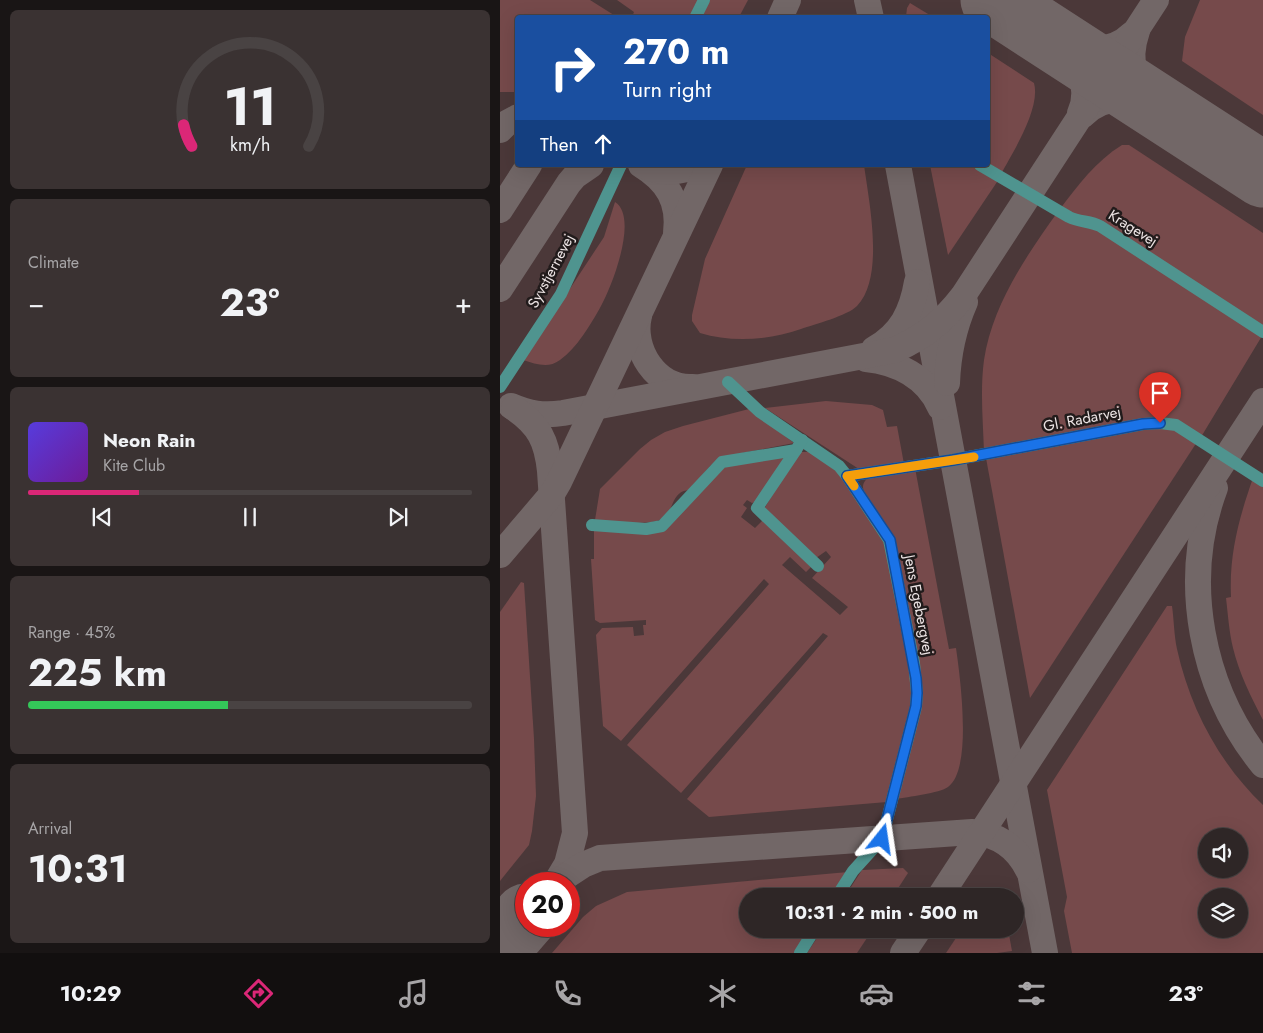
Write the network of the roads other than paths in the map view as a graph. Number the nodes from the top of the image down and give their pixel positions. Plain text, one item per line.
1 (704, 0) edge
2 (696, 15) edge
3 (620, 167) edge
4 (983, 167) edge
5 (1263, 332) edge
6 (728, 382) dead end
7 (500, 387) edge
8 (799, 445) junction
9 (847, 476) junction
10 (1263, 481) edge
11 (592, 525) dead end
12 (818, 566) dead end
13 (842, 888) edge
14 (809, 938) edge
15 (800, 953) edge

1 - 2 lane
3 - 7 lane, Syvstjernevej
4 - 5 lane, Kragevej
6 - 8 lane, Jens Egebergvej
8 - 9 lane, Jens Egebergvej
8 - 11 lane
8 - 12 lane
9 - 10 lane, Gl. Radarvej
9 - 13 lane, Jens Egebergvej
14 - 15 lane

